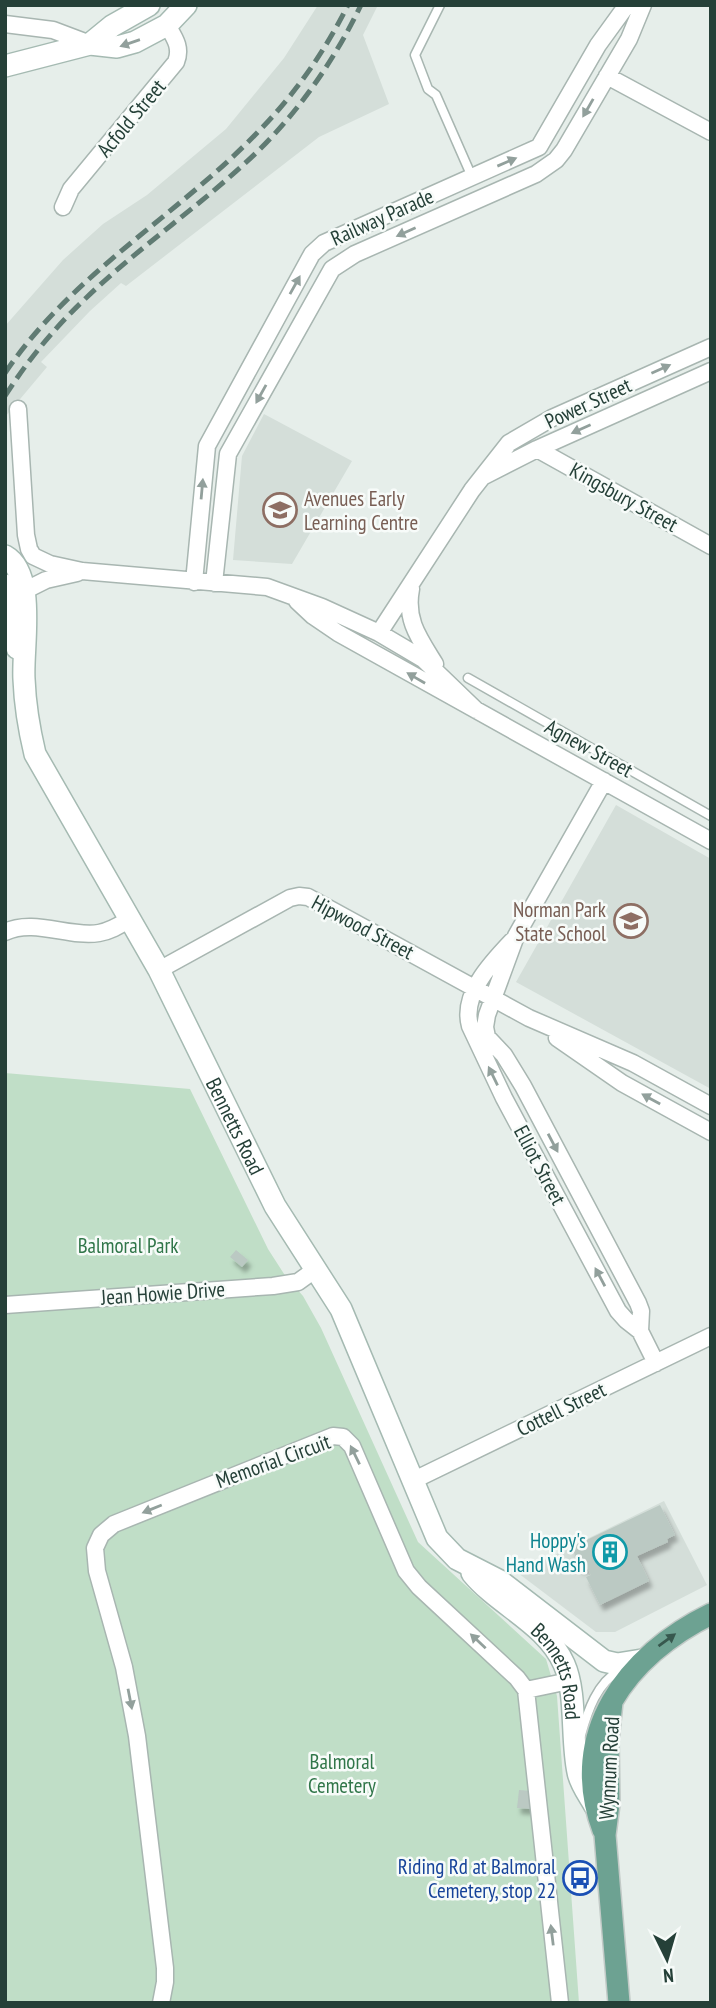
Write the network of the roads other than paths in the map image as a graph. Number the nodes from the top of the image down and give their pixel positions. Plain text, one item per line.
1 (149, 5) edge
2 (186, 5) edge
3 (440, 5) edge
4 (627, 5) edge
5 (643, 5) edge
6 (5, 24) edge
7 (167, 24) junction
8 (90, 44) junction
9 (5, 66) edge
10 (607, 76) junction
11 (711, 132) edge
12 (472, 177) junction
13 (62, 207) dead end
14 (711, 348) edge
15 (711, 371) edge
16 (18, 409) dead end
17 (537, 449) junction
18 (480, 478) junction
19 (199, 529) junction
20 (219, 531) junction
21 (711, 546) edge
22 (5, 556) edge
23 (82, 571) junction
24 (194, 582) junction
25 (214, 583) junction
26 (411, 586) junction
27 (14, 588) edge
28 (293, 597) junction
29 (379, 633) junction
30 (468, 678) dead end
31 (443, 679) junction
32 (476, 710) junction
33 (604, 781) junction
34 (711, 816) edge
35 (711, 841) edge
36 (130, 919) junction
37 (5, 932) edge
38 (516, 936) junction
39 (159, 970) junction
40 (476, 989) junction
41 (492, 997) junction
42 (529, 1018) junction
43 (711, 1107) edge
44 (711, 1132) edge
45 (316, 1269) junction
46 (5, 1305) edge
47 (640, 1331) junction
48 (711, 1336) edge
49 (656, 1363) junction
50 (412, 1481) junction
51 (467, 1566) junction
52 (711, 1614) edge
53 (642, 1660) junction
54 (607, 1668) junction
55 (569, 1681) junction
56 (526, 1689) junction
57 (612, 1702) junction
58 (577, 1762) junction
59 (595, 1805) junction
60 (605, 1835) junction
61 (161, 2003) edge
62 (560, 2003) edge
63 (619, 2003) edge

1 - 8 main road
2 - 7 main road
3 - 12 lane
12 -> 4 street, Railway Parade
5 - 10 street, Railway Parade
6 - 8 street
7 -> 8 main road
7 - 13 street, Acfold Street
8 - 9 main road
10 - 11 street
10 -> 20 street, Railway Parade
19 -> 12 street, Railway Parade
18 -> 14 street, Power Street
15 -> 17 street, Power Street
16 - 23 street, Agnew Street
17 - 18 street, Power Street
17 - 21 street, Kingsbury Street
18 - 26 street, Power Street
19 - 20 street
19 - 24 street, Railway Parade
20 - 25 street, Railway Parade
22 - 27 main road, Bennetts Road
23 - 24 street, Agnew Street
23 - 27 street, Agnew Street
24 - 25 street, Agnew Street
25 - 28 street, Agnew Street
26 - 29 street, Power Street
26 - 31 street
27 - 36 main road, Bennetts Road
28 - 29 street, Agnew Street
32 -> 28 street, Agnew Street
29 - 31 street, Agnew Street
30 - 34 lane, Agnew Street
31 - 32 street, Agnew Street
32 - 33 street, Agnew Street
33 - 35 street, Agnew Street
33 - 38 street
36 - 37 street
36 - 39 main road, Bennetts Road
38 - 40 street
38 - 41 street, Elliot Street
39 - 40 street, Hipwood Street
39 - 45 main road, Bennetts Road
40 - 41 street, Hipwood Street
47 -> 40 street, Elliot Street
41 - 42 street, Hipwood Street
41 -> 47 street, Elliot Street
42 - 43 street, Hipwood Street
44 -> 42 street, Hipwood Street
45 - 46 street, Jean Howie Drive
45 - 50 main road, Bennetts Road
47 - 49 street, Elliot Street
48 - 49 street, Cottell Street
49 - 50 street, Cottell Street
50 - 51 main road, Bennetts Road
51 - 54 main road, Bennetts Road
51 - 55 main road, Bennetts Road
53 -> 52 main road, Wynnum Road
53 - 54 main road
53 - 57 main road, Wynnum Road
54 - 57 main road
54 - 58 lane
55 - 56 street
55 - 58 main road, Bennetts Road
56 -> 61 street, Memorial Circuit
62 -> 56 street
57 - 59 main road, Wynnum Road
57 - 60 main road, Wynnum Road
58 - 59 main road, Bennetts Road
59 - 60 main road, Wynnum Road
60 - 63 main road, Wynnum Road

